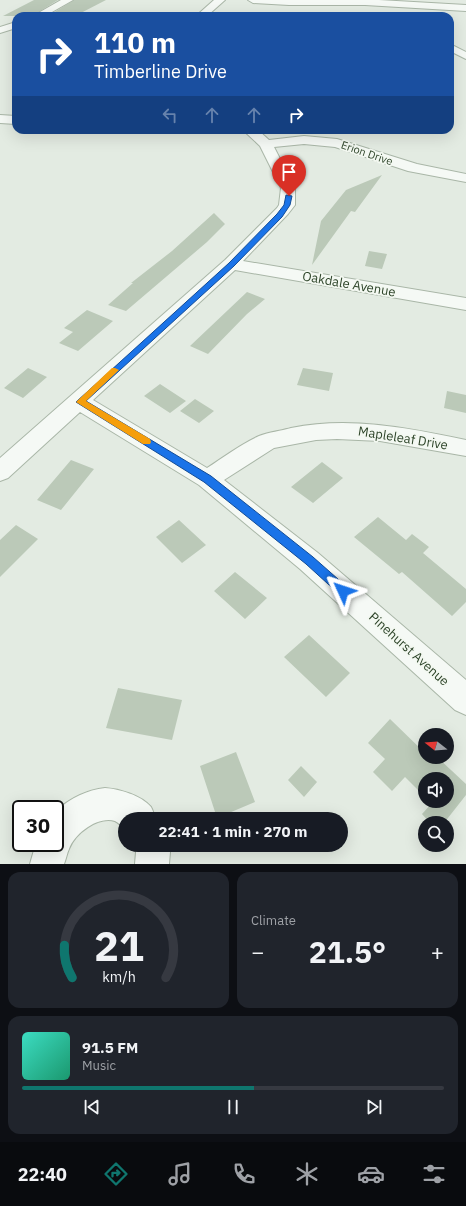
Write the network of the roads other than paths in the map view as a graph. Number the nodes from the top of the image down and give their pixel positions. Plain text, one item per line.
1 (68, 0) edge
2 (220, 0) edge
3 (253, 0) edge
4 (365, 1) edge
5 (428, 6) junction
6 (466, 8) edge
7 (46, 12) edge
8 (206, 12) edge
9 (427, 12) edge
10 (12, 26) edge
11 (0, 30) edge
12 (454, 49) edge
13 (466, 56) edge
14 (454, 58) edge
15 (0, 119) edge
16 (12, 120) edge
17 (255, 134) edge
18 (266, 144) junction
19 (466, 178) edge
20 (232, 264) junction
21 (466, 304) edge
22 (80, 402) junction
23 (466, 448) edge
24 (0, 472) edge
25 (207, 479) junction
26 (466, 700) edge
27 (131, 812) edge
28 (64, 825) edge
29 (50, 852) edge
30 (153, 852) edge
31 (47, 864) edge
32 (152, 864) edge

1 - 7 street
2 - 8 street
3 - 4 street
4 - 5 street
5 - 6 street
5 - 9 street
10 - 11 street
12 - 13 street
13 - 14 street
15 - 16 street
17 - 18 street
18 - 19 street, Erion Drive
18 - 20 street
20 - 21 street, Oakdale Avenue
20 - 22 street
22 - 24 street
22 - 25 street, Pinehurst Avenue
23 - 25 street, Mapleleaf Drive
25 - 26 street, Pinehurst Avenue
27 - 28 street
29 - 31 street
30 - 32 street

